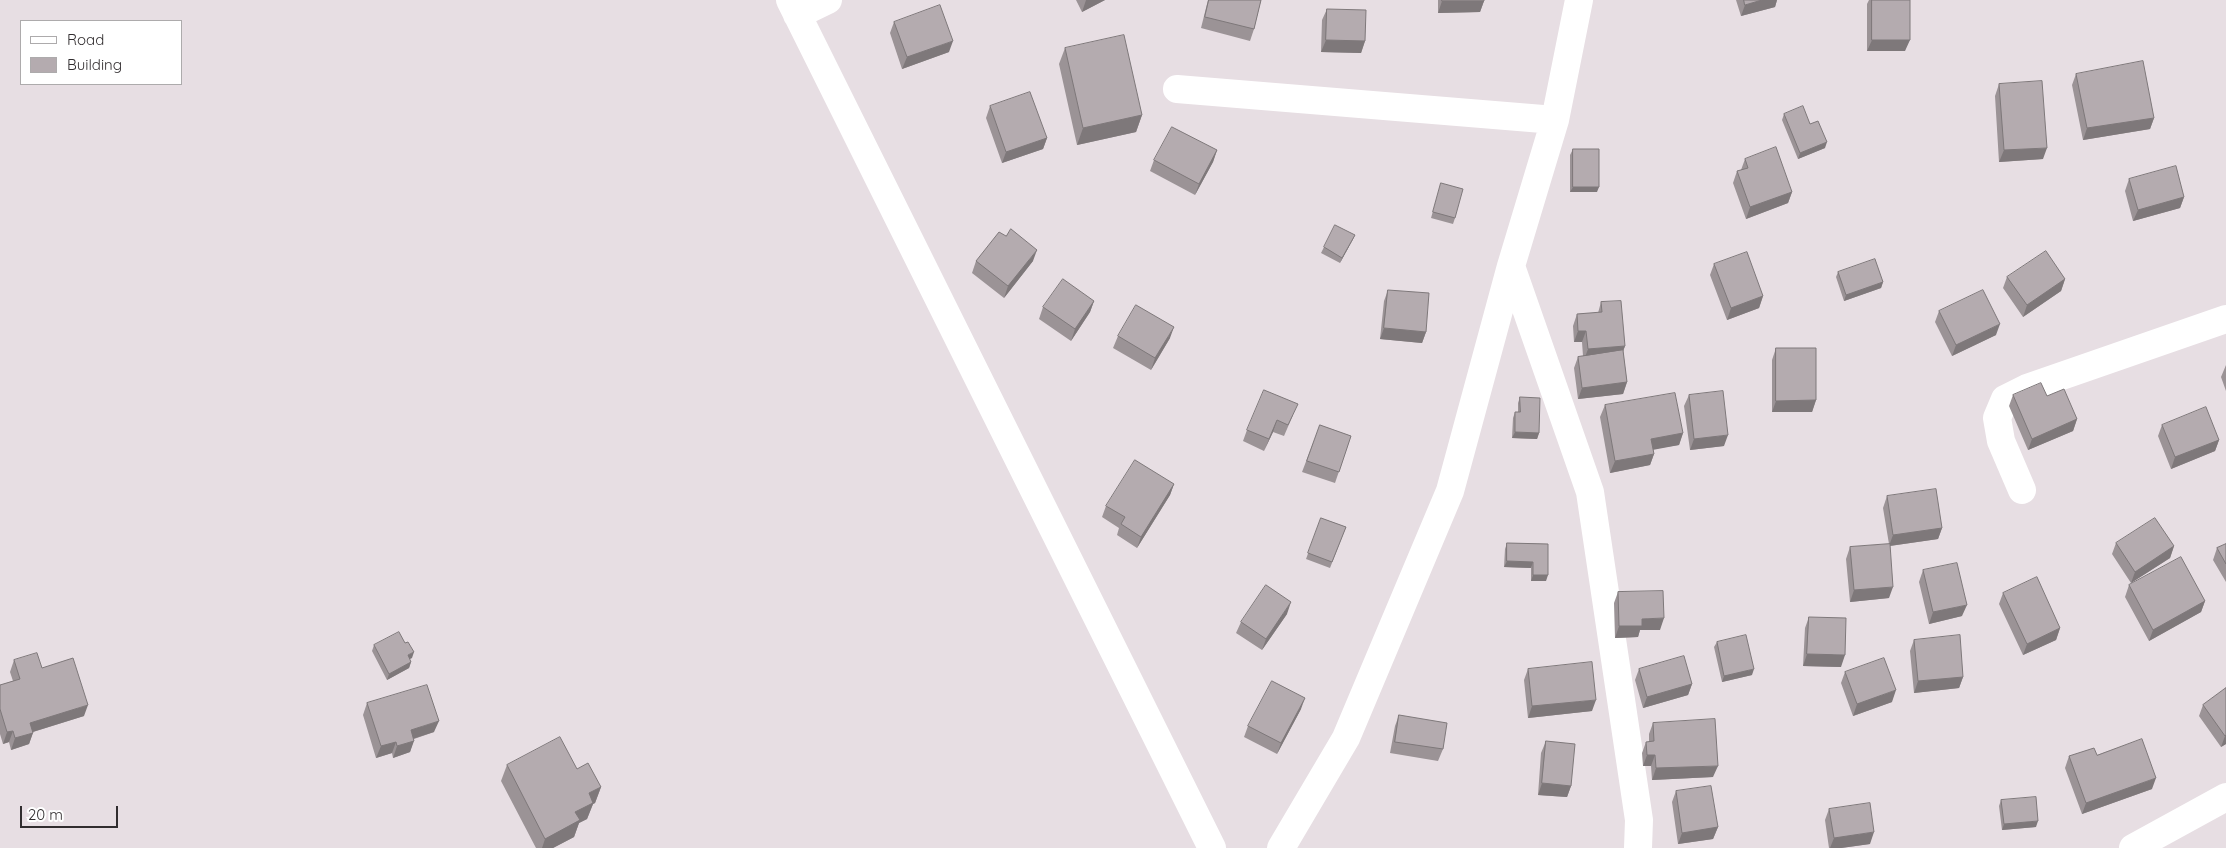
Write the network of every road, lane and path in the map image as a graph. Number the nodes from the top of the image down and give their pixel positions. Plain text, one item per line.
1 (828, 0) edge
2 (1579, 0) edge
3 (794, 8) edge
4 (1177, 89) dead end
5 (1555, 120) junction
6 (1511, 266) junction
7 (2226, 319) edge
8 (2022, 490) dead end
9 (2226, 797) edge
10 (1212, 848) edge
11 (1281, 848) edge
12 (1638, 848) edge
13 (2133, 848) edge

1 - 3 street
2 - 5 street
3 - 10 street
4 - 5 street
5 - 6 street
6 - 11 street
6 - 12 street
7 - 8 street
9 - 13 street

